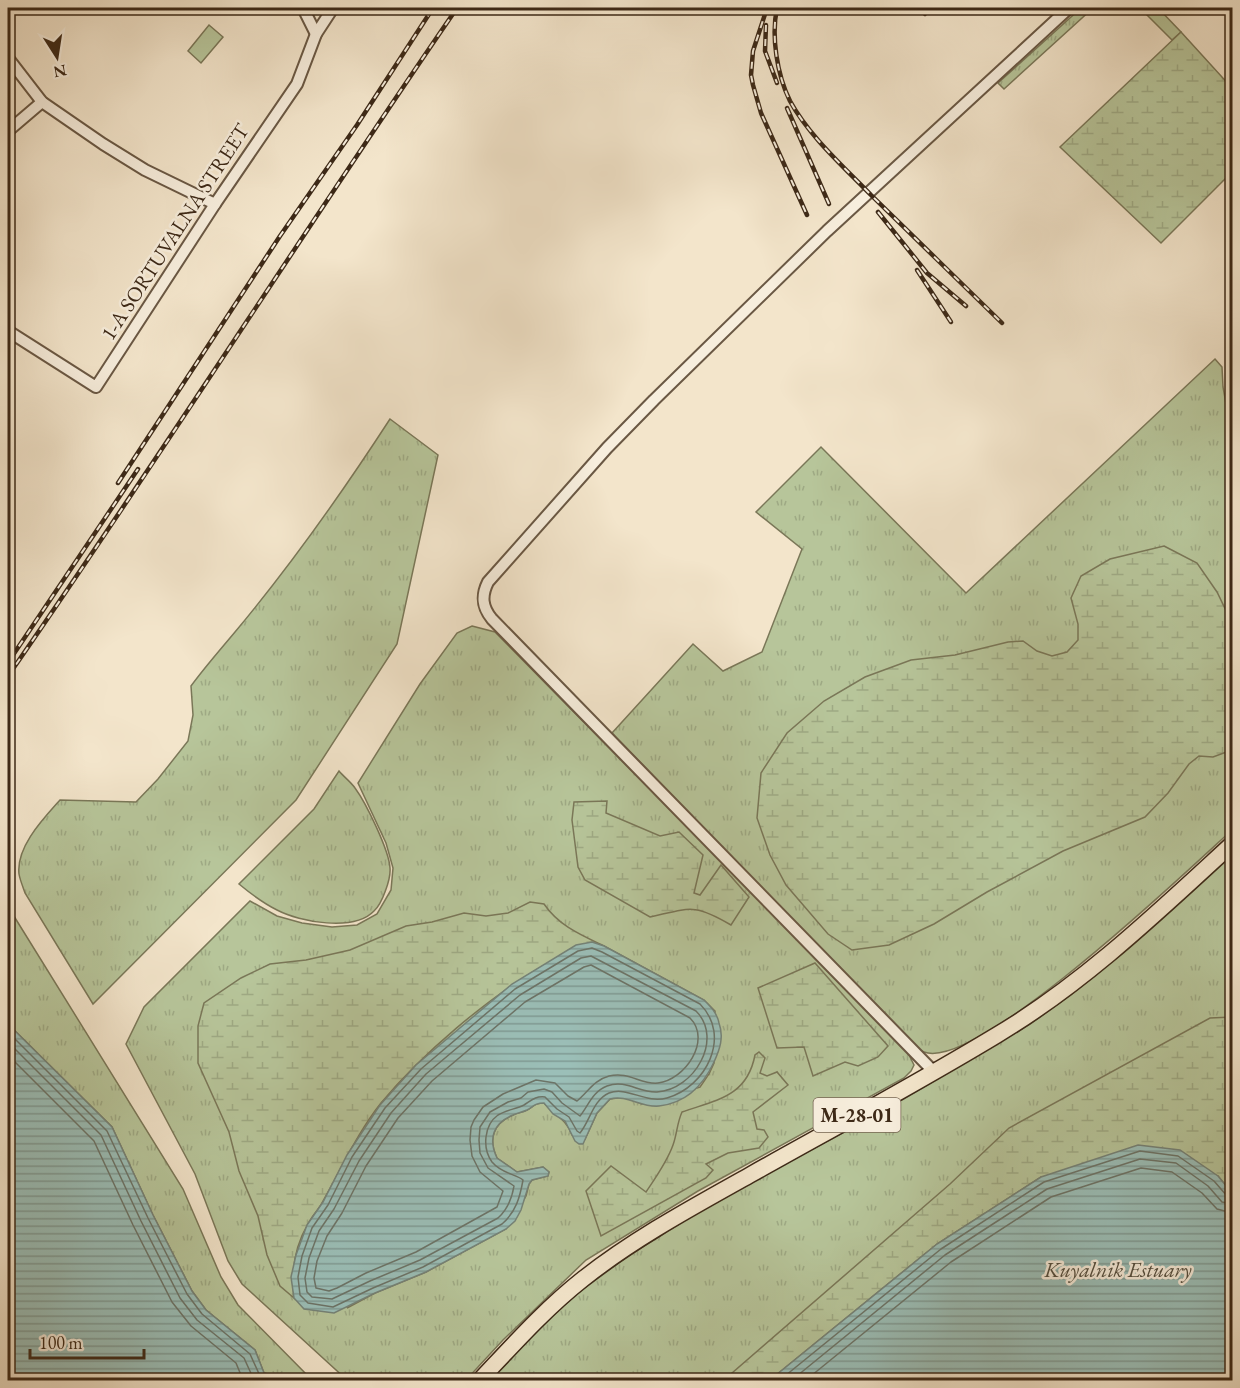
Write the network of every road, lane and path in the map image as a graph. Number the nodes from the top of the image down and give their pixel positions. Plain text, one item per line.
1 (303, 8) edge
2 (333, 8) edge
3 (1069, 8) edge
4 (316, 34) junction
5 (8, 58) edge
6 (42, 102) junction
7 (8, 130) edge
8 (215, 204) junction
9 (8, 331) edge
10 (1233, 844) edge
11 (934, 1072) junction
12 (480, 1380) edge

1 - 4 street
2 - 4 street, 1-A SORTUVALNA STREET
3 - 11 street
4 - 8 street, 1-A SORTUVALNA STREET
5 - 6 street
6 - 7 street
6 - 8 street
8 - 9 street, 1-A SORTUVALNA STREET
10 - 11 highway, М-28-01
11 - 12 highway, М-28-01

